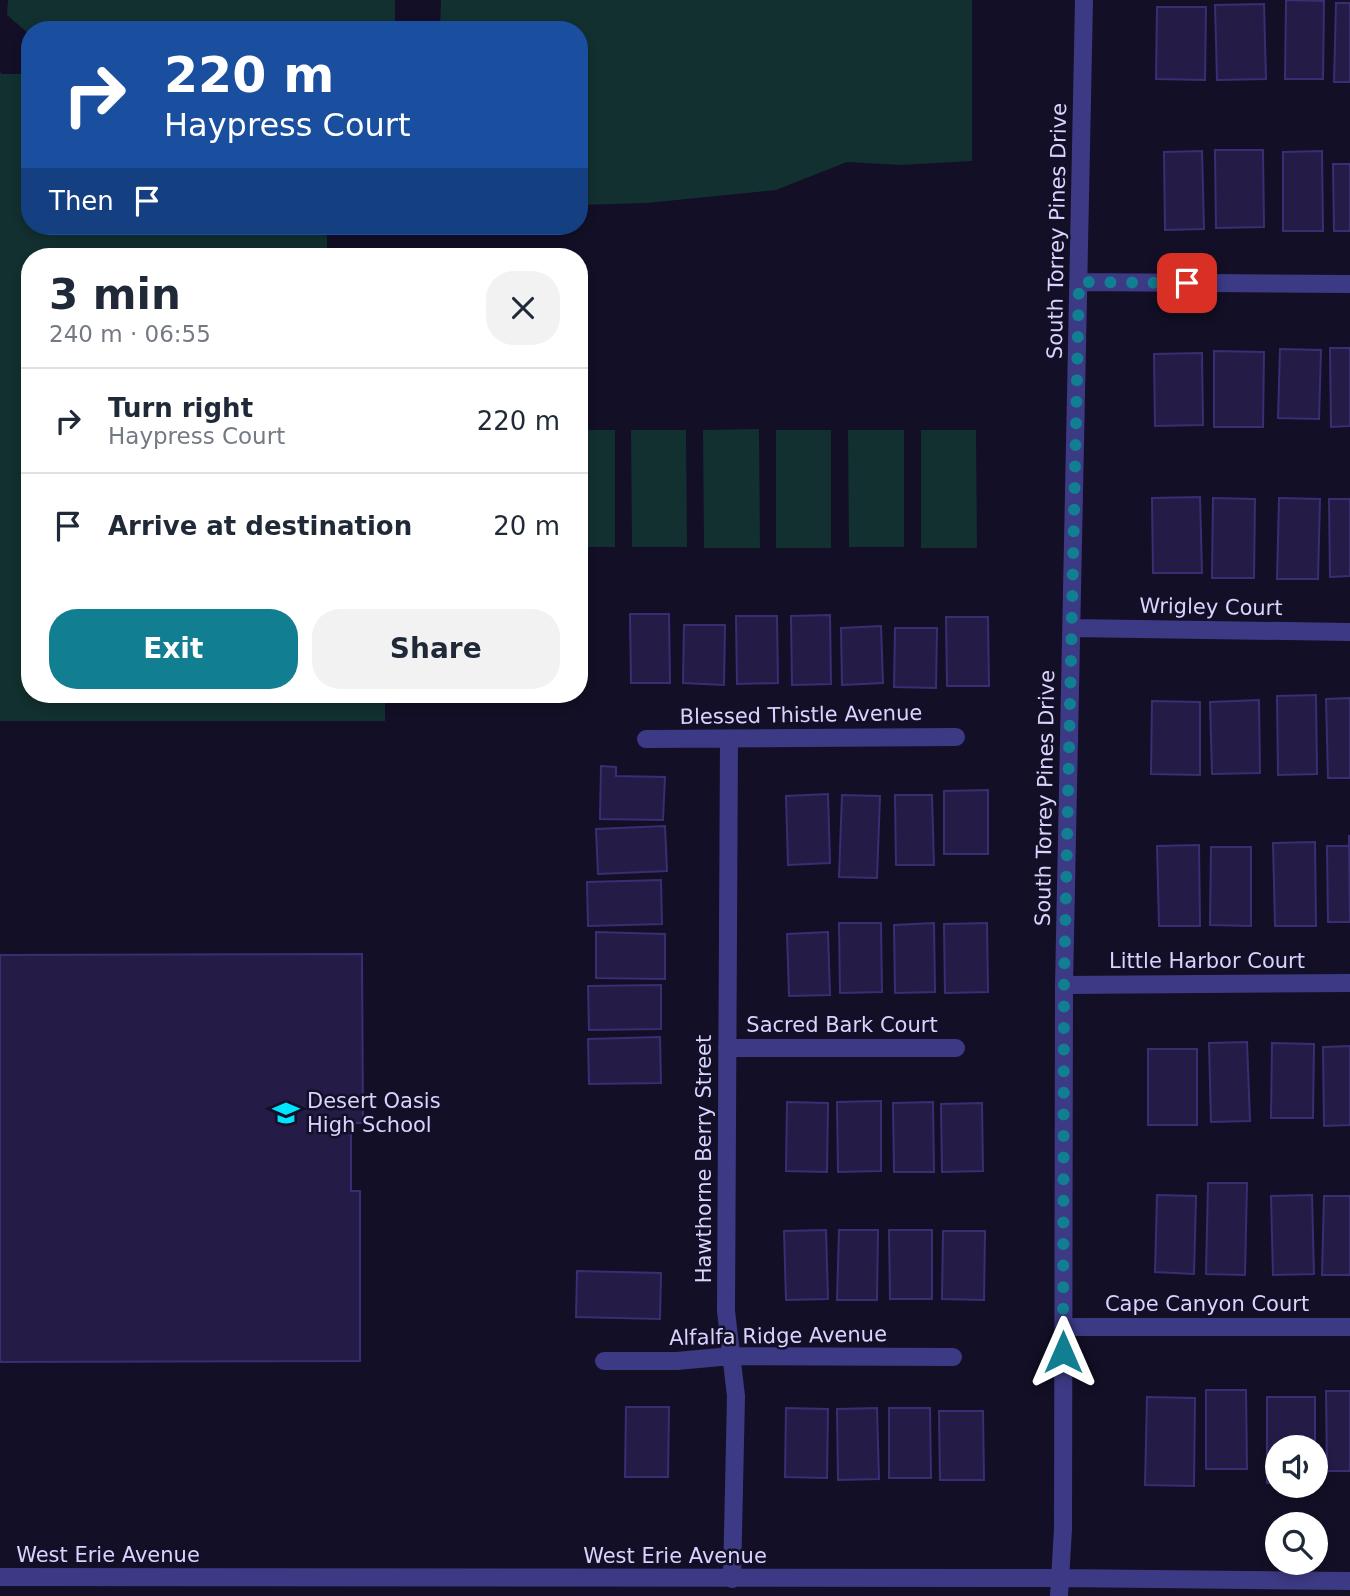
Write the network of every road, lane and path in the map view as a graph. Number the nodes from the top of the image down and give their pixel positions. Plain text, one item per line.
1 (1084, 0) edge
2 (1079, 282) junction
3 (1350, 284) edge
4 (1072, 628) junction
5 (1350, 632) edge
6 (956, 737) dead end
7 (646, 739) dead end
8 (729, 739) junction
9 (1350, 983) edge
10 (1064, 985) junction
11 (727, 1048) junction
12 (956, 1048) dead end
13 (1063, 1327) junction
14 (1350, 1327) edge
15 (731, 1356) junction
16 (953, 1357) dead end
17 (604, 1361) dead end
18 (0, 1577) edge
19 (732, 1579) junction
20 (1350, 1581) edge
21 (1059, 1587) edge

1 - 2 street, South Torrey Pines Drive
2 - 3 street
2 - 4 street, South Torrey Pines Drive
4 - 5 street, Wrigley Court
4 - 10 street, South Torrey Pines Drive
6 - 8 street, Blessed Thistle Avenue
7 - 8 street, Blessed Thistle Avenue
8 - 11 street, Hawthorne Berry Street
9 - 10 street, Little Harbor Court
10 - 13 street, South Torrey Pines Drive
11 - 12 street, Sacred Bark Court
11 - 15 street, Hawthorne Berry Street
13 - 14 street, Cape Canyon Court
13 - 21 street, South Torrey Pines Drive
15 - 16 street, Alfalfa Ridge Avenue
15 - 17 street, Alfalfa Ridge Avenue
15 - 19 street, Hawthorne Berry Street
18 - 19 street, West Erie Avenue
19 - 21 street, West Erie Avenue
20 - 21 street, West Erie Avenue

